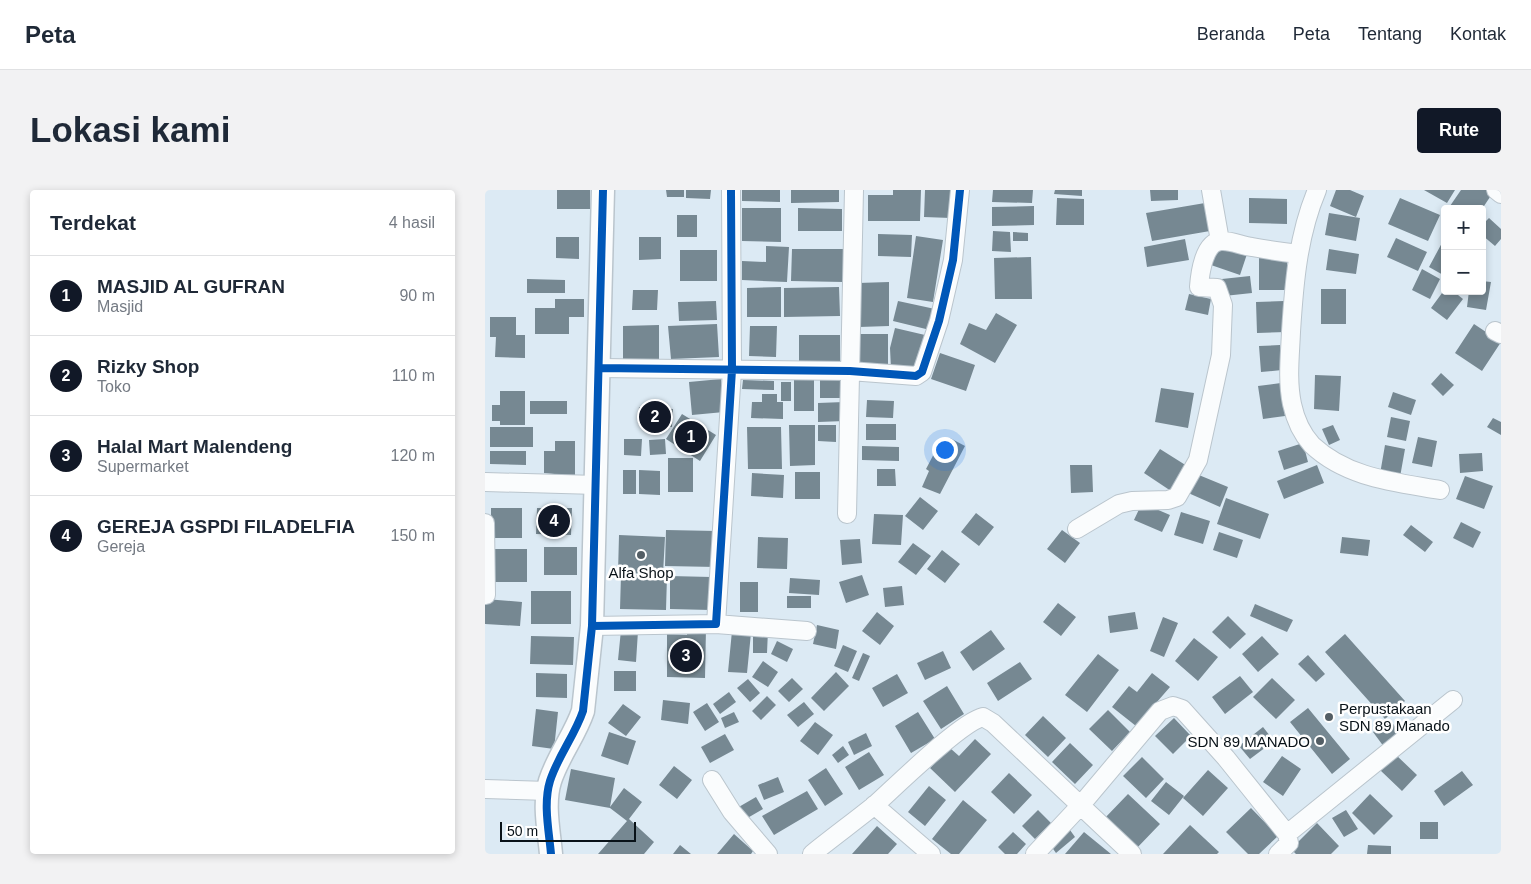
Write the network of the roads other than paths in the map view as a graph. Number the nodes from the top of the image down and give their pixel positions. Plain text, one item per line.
1 (603, 190) edge
2 (731, 190) edge
3 (854, 190) edge
4 (961, 190) edge
5 (1211, 190) edge
6 (1317, 190) edge
7 (1496, 190) edge
8 (1501, 194) edge
9 (1220, 240) junction
10 (1299, 254) junction
11 (599, 368) junction
12 (732, 370) junction
13 (850, 371) junction
14 (485, 482) edge
15 (597, 486) junction
16 (1440, 490) dead end
17 (847, 514) dead end
18 (485, 523) edge
19 (1077, 529) dead end
20 (486, 594) edge
21 (716, 624) junction
22 (592, 626) junction
23 (807, 631) dead end
24 (1453, 700) dead end
25 (712, 780) dead end
26 (485, 789) edge
27 (548, 791) junction
28 (874, 805) junction
29 (1080, 806) junction
30 (1287, 834) junction
31 (551, 854) edge
32 (768, 854) edge
33 (812, 854) edge
34 (931, 854) edge
35 (1035, 854) edge
36 (1132, 854) edge
37 (1278, 854) edge

1 - 11 street
2 - 12 street
3 - 13 street
4 - 13 street
5 - 9 street
6 - 10 street
7 - 8 street
9 - 10 street
9 - 19 street
10 - 16 street
11 - 12 street
11 - 15 street
12 - 13 street
12 - 21 street
13 - 17 street
14 - 15 street
15 - 22 street
18 - 20 street
21 - 22 street
21 - 23 street
22 - 27 street
24 - 30 street
25 - 32 street
26 - 27 street
27 - 31 street
28 - 29 street
28 - 33 street
28 - 34 street
29 - 30 street
29 - 35 street
29 - 36 street
30 - 37 street

